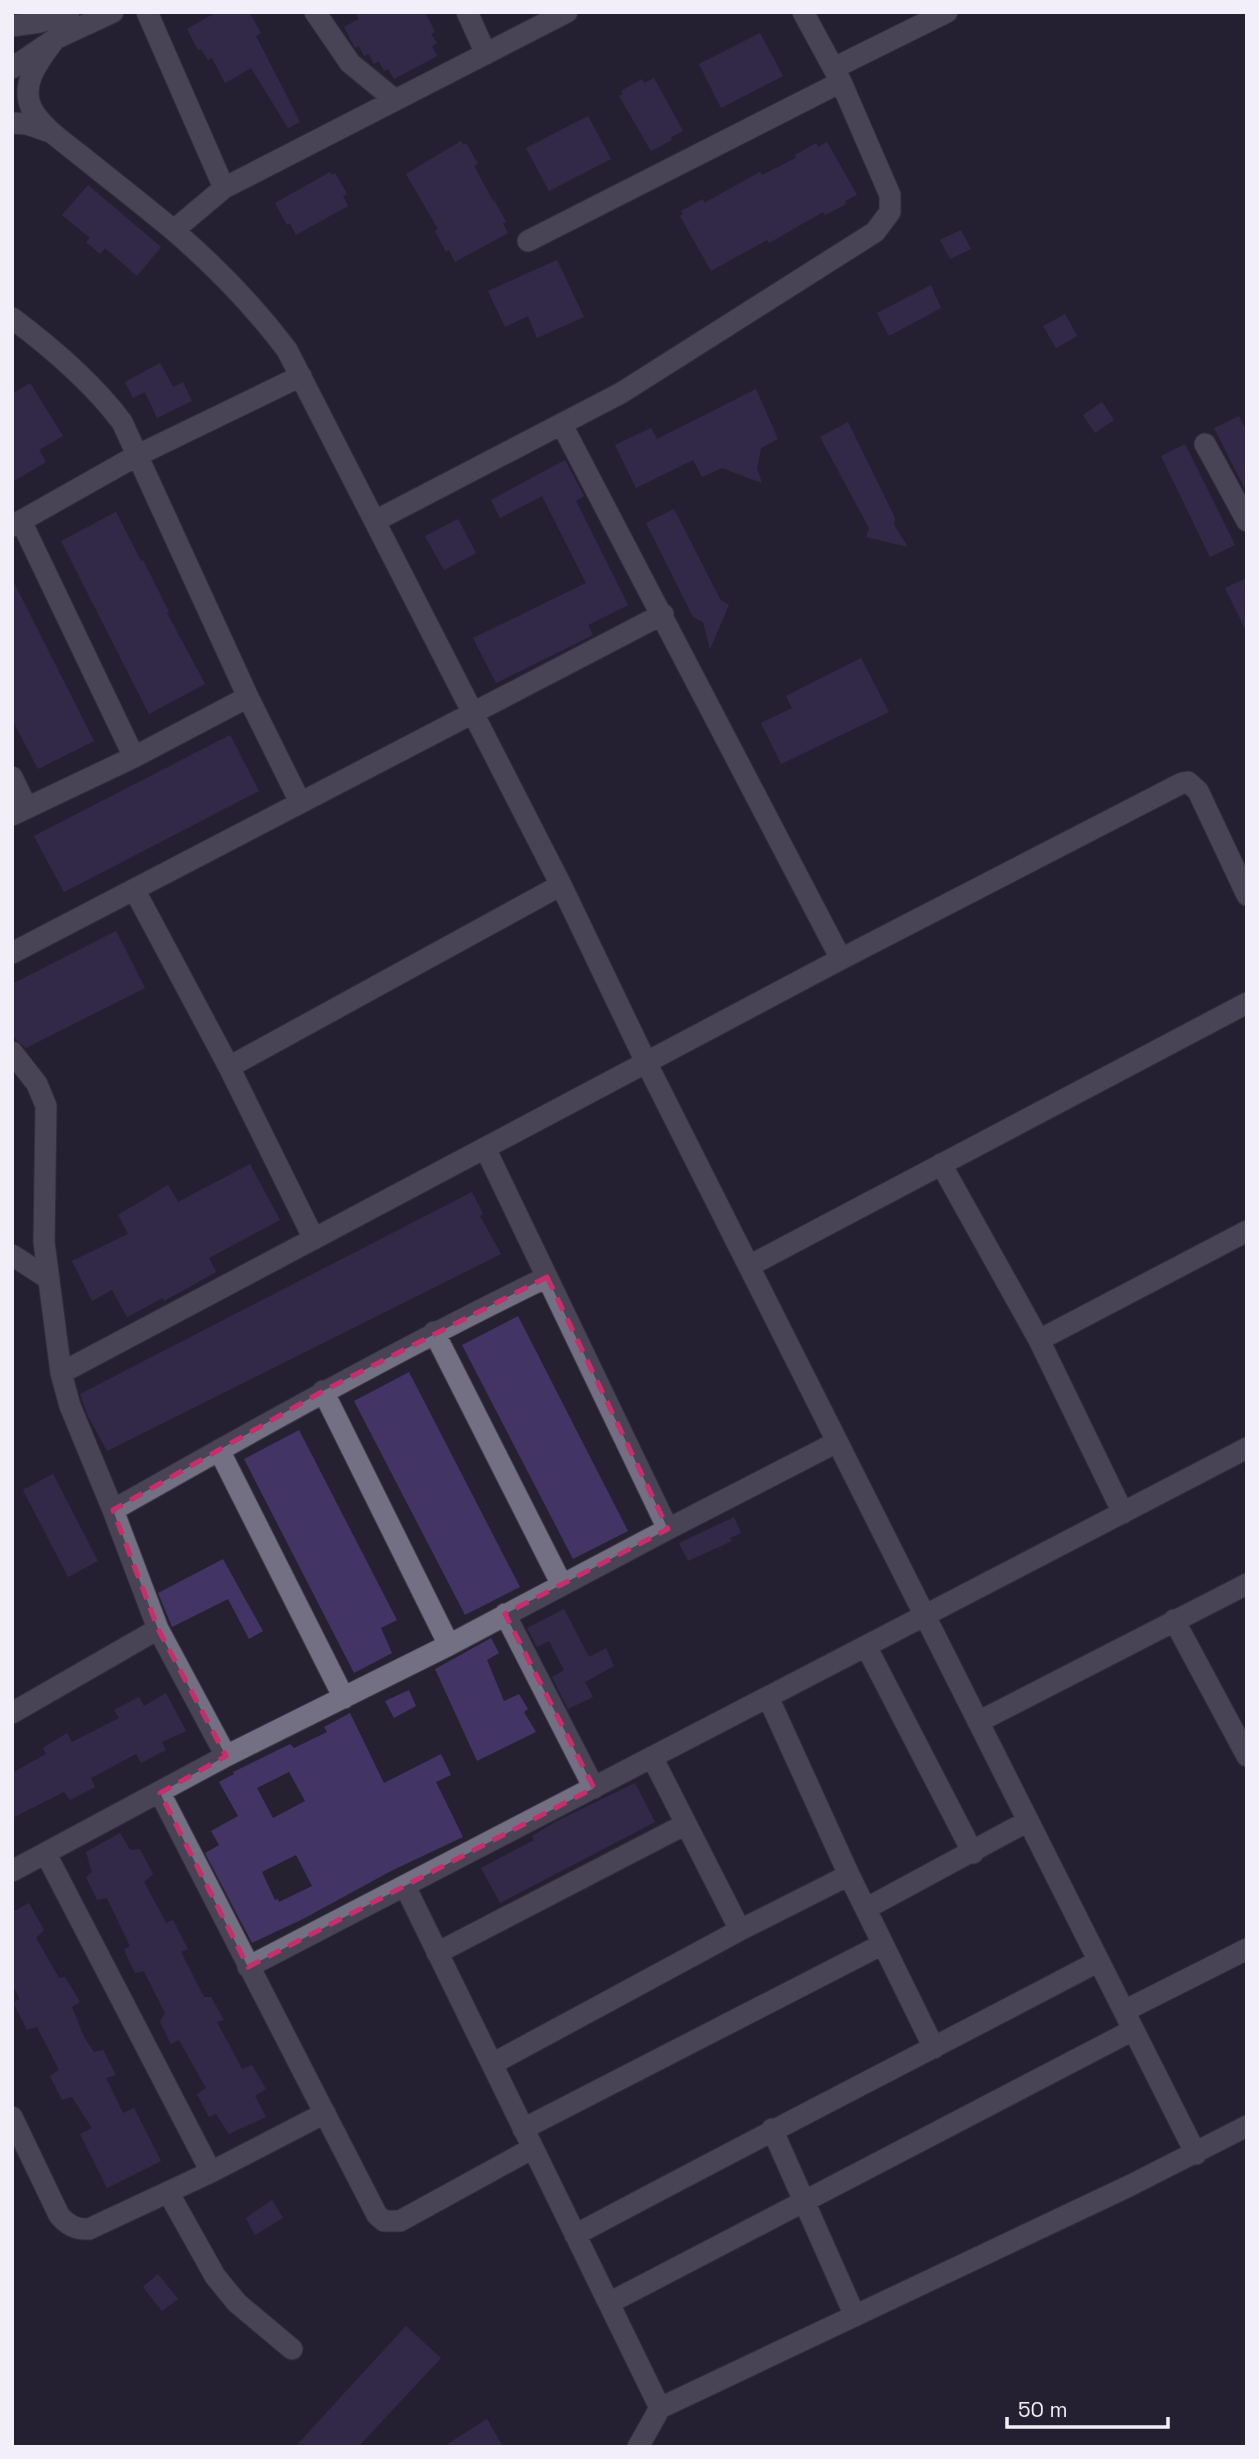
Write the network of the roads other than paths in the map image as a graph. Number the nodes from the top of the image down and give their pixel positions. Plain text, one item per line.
1 (69, 12) edge
2 (113, 12) edge
3 (147, 12) edge
4 (315, 12) edge
5 (467, 12) edge
6 (567, 12) edge
7 (803, 12) edge
8 (947, 12) edge
9 (12, 26) edge
10 (55, 39) junction
11 (486, 54) junction
12 (12, 68) edge
13 (837, 75) junction
14 (396, 100) junction
15 (12, 123) edge
16 (50, 132) junction
17 (224, 188) junction
18 (174, 230) junction
19 (528, 241) dead end
20 (12, 318) edge
21 (301, 376) junction
22 (562, 425) junction
23 (1205, 444) dead end
24 (136, 456) junction
25 (375, 521) junction
26 (1247, 521) edge
27 (17, 524) edge
28 (663, 614) junction
29 (248, 697) junction
30 (474, 714) junction
31 (134, 757) junction
32 (12, 777) edge
33 (300, 802) junction
34 (20, 812) edge
35 (561, 885) junction
36 (135, 891) junction
37 (1247, 895) edge
38 (12, 953) edge
39 (841, 959) junction
40 (1247, 1003) edge
41 (12, 1052) edge
42 (646, 1062) junction
43 (229, 1067) junction
44 (485, 1148) junction
45 (941, 1164) junction
46 (1247, 1231) edge
47 (314, 1240) junction
48 (12, 1255) edge
49 (748, 1266) junction
50 (547, 1277) junction
51 (48, 1279) junction
52 (434, 1332) junction
53 (1039, 1340) junction
54 (61, 1373) junction
55 (323, 1391) junction
56 (837, 1442) junction
57 (1247, 1448) edge
58 (219, 1450) junction
59 (113, 1510) junction
60 (1123, 1513) junction
61 (668, 1529) junction
62 (1247, 1584) edge
63 (562, 1586) junction
64 (505, 1614) junction
65 (925, 1616) junction
66 (1174, 1620) junction
67 (158, 1629) junction
68 (449, 1645) junction
69 (866, 1646) junction
70 (768, 1697) junction
71 (344, 1698) junction
72 (12, 1713) edge
73 (978, 1722) junction
74 (226, 1756) junction
75 (1247, 1756) edge
76 (652, 1757) junction
77 (594, 1787) junction
78 (160, 1793) junction
79 (1028, 1821) junction
80 (686, 1824) junction
81 (972, 1853) junction
82 (46, 1854) junction
83 (12, 1871) edge
84 (849, 1875) junction
85 (405, 1886) junction
86 (867, 1908) junction
87 (740, 1930) junction
88 (883, 1944) junction
89 (1247, 1949) edge
90 (437, 1953) junction
91 (1098, 1961) junction
92 (248, 1967) junction
93 (1128, 2020) junction
94 (934, 2048) junction
95 (492, 2064) junction
96 (325, 2113) junction
97 (12, 2117) edge
98 (1247, 2126) edge
99 (772, 2129) junction
100 (528, 2139) junction
101 (1196, 2154) junction
102 (211, 2172) junction
103 (168, 2192) junction
104 (803, 2203) junction
105 (575, 2235) junction
106 (609, 2303) junction
107 (855, 2316) junction
108 (292, 2349) dead end
109 (660, 2408) junction
110 (638, 2447) edge

1 - 9 street
2 - 10 street
3 - 17 street
4 - 14 street
5 - 11 street
6 - 11 street
7 - 13 street
8 - 13 street
10 - 12 street
10 - 16 street
11 - 14 street
13 - 19 street
13 - 22 street
14 - 17 street
15 - 16 street
16 - 18 street
17 - 18 street
18 - 21 street
20 - 24 street
21 - 24 street
21 - 25 street
22 - 25 street
22 - 28 street
23 - 26 street
24 - 27 street
24 - 29 street
25 - 30 street
27 - 31 street
28 - 30 street
28 - 39 street
29 - 31 street
29 - 33 street
30 - 33 street
30 - 35 street
31 - 34 street
32 - 34 street
33 - 36 street
35 - 42 street
35 - 43 street
36 - 38 street
36 - 43 street
37 - 39 street
39 - 42 street
40 - 45 street
41 - 51 street
42 - 44 street
42 - 49 street
43 - 47 street
44 - 47 street
44 - 50 street
45 - 49 street
45 - 53 street
46 - 53 street
47 - 54 street
48 - 51 street
49 - 56 street
50 - 52 street
50 - 61 street
51 - 54 street
52 - 55 street
52 - 63 street
53 - 60 street
54 - 59 street
55 - 58 street
55 - 68 street
56 - 61 street
56 - 65 street
57 - 60 street
58 - 59 street
58 - 71 street
59 - 67 street
60 - 65 street
61 - 63 street
62 - 66 street
63 - 64 street
64 - 68 street
64 - 77 street
65 - 69 street
65 - 73 street
66 - 73 street
66 - 75 street
67 - 72 street
67 - 74 street
68 - 71 street
69 - 70 street
69 - 81 street
70 - 76 street
70 - 84 street
71 - 74 street
73 - 79 street
74 - 78 street
76 - 77 street
76 - 80 street
77 - 85 street
78 - 82 street
78 - 92 street
79 - 81 street
79 - 91 street
80 - 87 street
80 - 90 street
81 - 86 street
82 - 83 street
82 - 102 street
84 - 86 street
84 - 87 street
85 - 90 street
85 - 92 street
86 - 88 street
87 - 95 street
88 - 94 street
88 - 100 street
89 - 93 street
90 - 95 street
91 - 93 street
91 - 94 street
92 - 96 street
93 - 101 street
93 - 104 street
94 - 99 street
95 - 100 street
96 - 100 street
96 - 102 street
97 - 103 street
98 - 101 street
99 - 104 street
99 - 105 street
100 - 105 street
101 - 107 street
102 - 103 street
103 - 108 street
104 - 106 street
104 - 107 street
105 - 106 street
106 - 109 street
107 - 109 street
109 - 110 street

